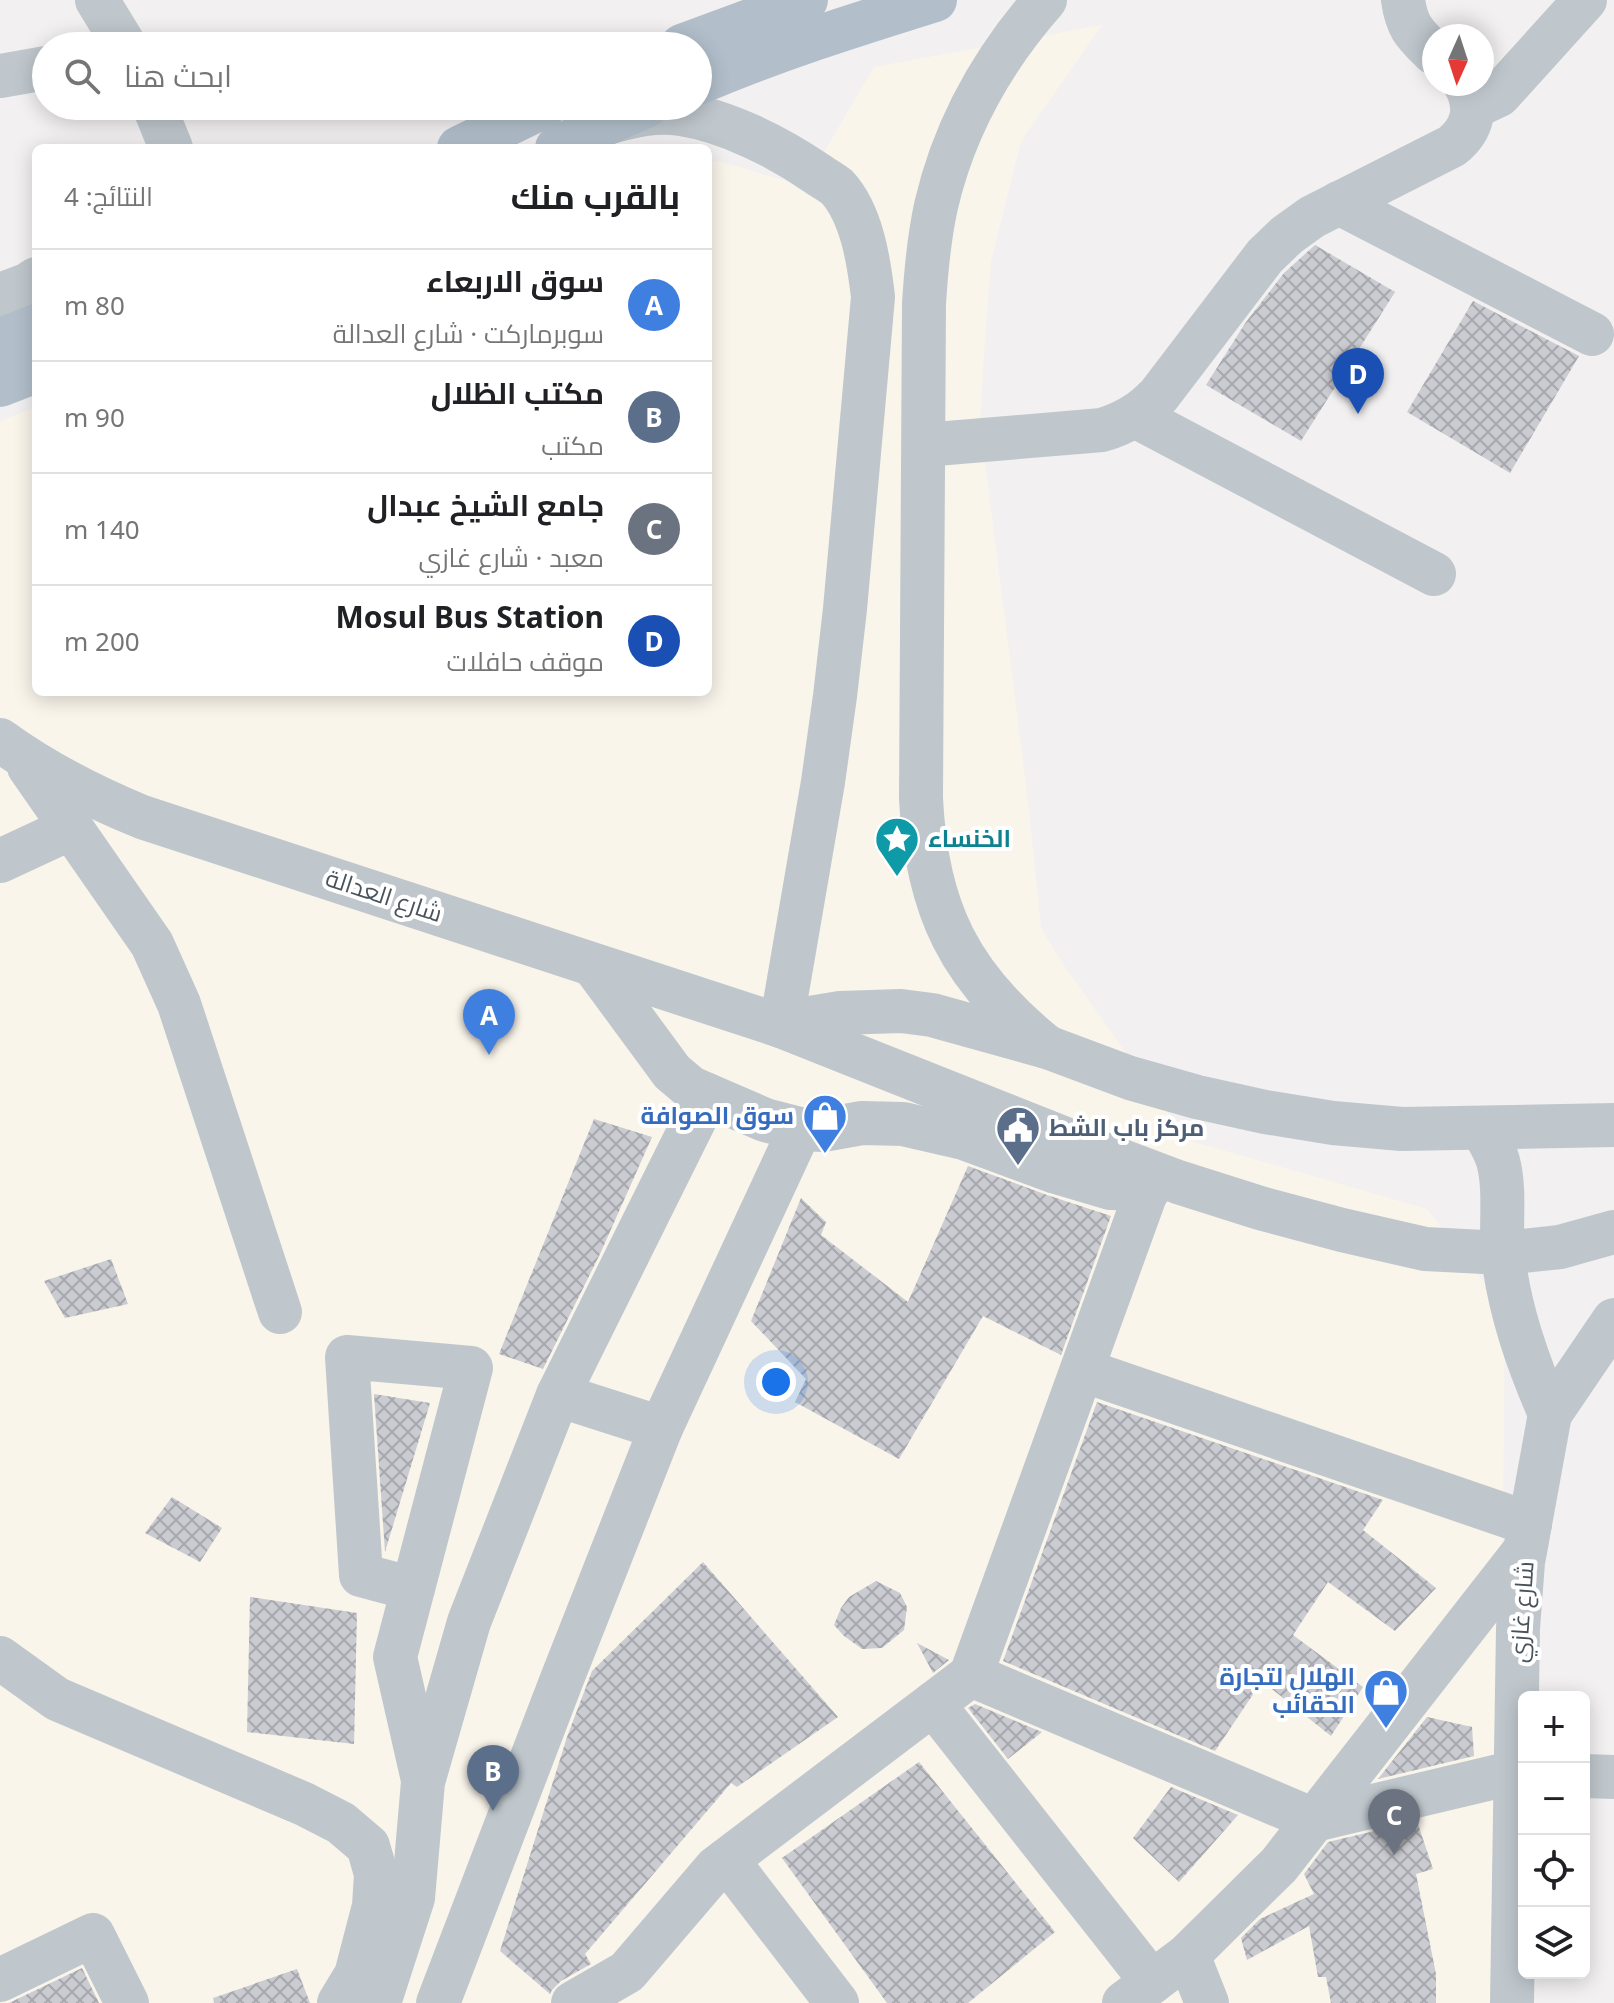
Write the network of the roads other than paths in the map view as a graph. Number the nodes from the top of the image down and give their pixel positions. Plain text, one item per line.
1 (97, 0) edge
2 (806, 0) edge
3 (935, 0) edge
4 (1045, 0) edge
5 (1403, 0) edge
6 (1585, 0) edge
7 (116, 32) edge
8 (712, 35) edge
9 (1422, 41) edge
10 (32, 70) edge
11 (0, 76) edge
12 (712, 77) edge
13 (1469, 96) edge
14 (1472, 96) edge
15 (516, 120) edge
16 (615, 120) edge
17 (701, 120) edge
18 (467, 144) edge
19 (565, 144) edge
20 (1339, 203) junction
21 (32, 282) edge
22 (0, 295) edge
23 (32, 328) edge
24 (1592, 334) dead end
25 (0, 340) edge
26 (32, 373) edge
27 (0, 385) edge
28 (1135, 416) junction
29 (924, 445) junction
30 (1434, 574) dead end
31 (11, 748) edge
32 (71, 828) junction
33 (0, 861) edge
34 (594, 966) junction
35 (781, 1026) junction
36 (1047, 1047) junction
37 (707, 1095) junction
38 (1614, 1125) edge
39 (1482, 1128) junction
40 (800, 1129) junction
41 (1162, 1186) junction
42 (1614, 1232) edge
43 (1560, 1247) junction
44 (1503, 1253) junction
45 (1614, 1263) edge
46 (280, 1312) dead end
47 (1614, 1320) edge
48 (1082, 1370) junction
49 (558, 1395) junction
50 (1550, 1414) junction
51 (661, 1428) junction
52 (1528, 1537) junction
53 (413, 1589) junction
54 (0, 1658) edge
55 (971, 1675) junction
56 (933, 1704) junction
57 (1520, 1763) edge
58 (1518, 1772) edge
59 (1590, 1776) edge
60 (1614, 1777) edge
61 (423, 1782) junction
62 (1314, 1820) junction
63 (1518, 1830) edge
64 (727, 1860) junction
65 (1188, 1955) junction
66 (0, 1980) edge
67 (448, 1993) edge
68 (1138, 1993) edge
69 (127, 2003) edge
70 (339, 2003) edge
71 (379, 2003) edge
72 (573, 2003) edge
73 (837, 2003) edge
74 (1207, 2003) edge
75 (1512, 2003) edge

1 - 7 street
2 - 8 main road
3 - 12 main road
4 - 29 street
5 - 9 street
6 - 14 street
10 - 11 street
13 - 20 street
15 - 18 main road
16 - 19 main road
17 - 35 street
20 - 24 street
20 - 28 street
21 - 22 street
23 - 25 main road
26 - 27 main road
28 - 29 street
28 - 30 street
29 - 36 street
31 - 32 street
31 - 34 street, شارع العدالة
32 - 33 street
32 - 46 street
34 - 35 street, شارع العدالة
34 - 37 street
35 - 36 street
35 - 41 street, شارع العدالة
36 - 39 street
37 - 40 street
37 - 49 street
38 - 39 street
39 - 44 street
40 - 41 street
40 - 51 street
41 - 44 street
41 - 48 street
42 - 43 street
43 - 44 street
43 - 45 street
44 - 50 street
47 - 50 street, شارع غازي
48 - 52 street
48 - 55 street
49 - 51 street
49 - 61 street
50 - 52 street, شارع غازي
51 - 67 street
52 - 57 street, شارع غازي
52 - 62 street
53 - 53 street
53 - 61 street
54 - 70 street
55 - 56 street
55 - 62 street
56 - 64 street
56 - 68 street
58 - 62 street
59 - 60 street
61 - 71 street
62 - 65 street
63 - 75 street, شارع غازي
64 - 72 street
64 - 73 street
65 - 68 street
65 - 74 street
66 - 69 street

